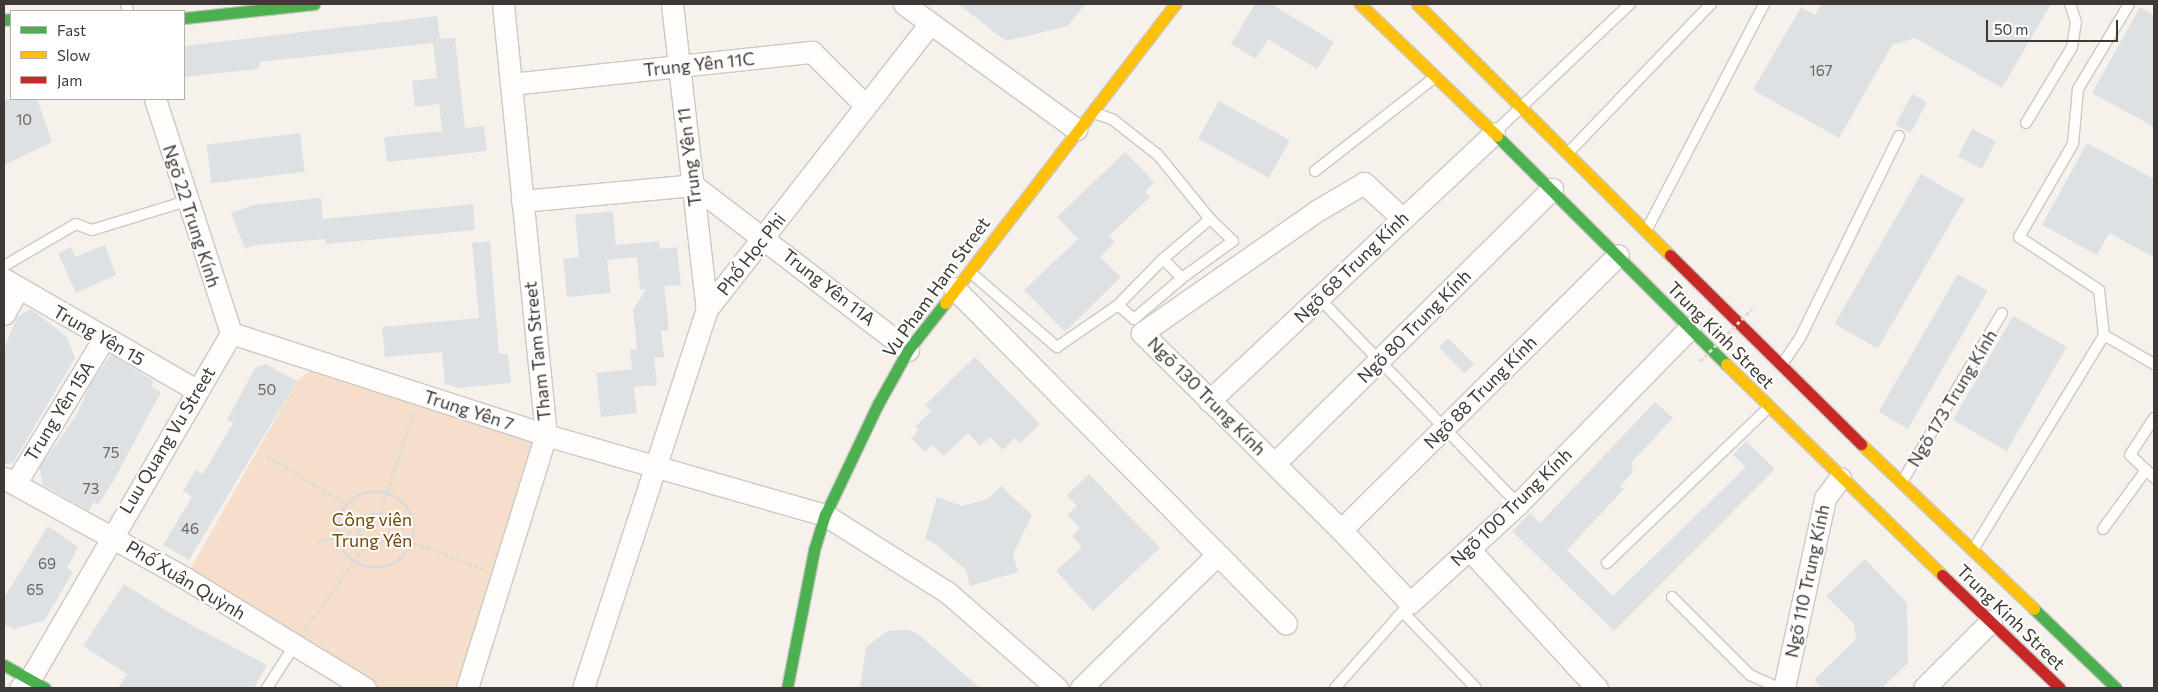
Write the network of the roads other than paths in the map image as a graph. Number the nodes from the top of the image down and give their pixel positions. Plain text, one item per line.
1 (314, 4) edge
2 (502, 4) edge
3 (672, 4) edge
4 (904, 4) edge
5 (1175, 4) edge
6 (1360, 4) edge
7 (1416, 4) edge
8 (1630, 4) edge
9 (1711, 4) edge
10 (1764, 4) edge
11 (2070, 4) edge
12 (2129, 4) edge
13 (185, 18) edge
14 (929, 25) junction
15 (679, 66) junction
16 (1435, 77) junction
17 (510, 84) junction
18 (154, 100) edge
19 (865, 105) junction
20 (1521, 105) junction
21 (1089, 112) junction
22 (2026, 123) dead end
23 (1076, 129) junction
24 (1494, 133) junction
25 (1899, 136) dead end
26 (1569, 153) junction
27 (1315, 171) dead end
28 (693, 185) junction
29 (1552, 188) junction
30 (187, 201) junction
31 (522, 201) junction
32 (1402, 218) junction
33 (1210, 219) junction
34 (1646, 229) junction
35 (764, 238) junction
36 (1618, 256) junction
37 (1163, 259) junction
38 (4, 266) edge
39 (967, 270) junction
40 (1182, 278) junction
41 (11, 284) edge
42 (954, 288) junction
43 (1318, 297) junction
44 (1118, 305) junction
45 (707, 309) junction
46 (2002, 313) dead end
47 (4, 314) edge
48 (1138, 326) junction
49 (1690, 328) junction
50 (231, 333) junction
51 (2104, 335) junction
52 (104, 338) junction
53 (908, 350) junction
54 (1378, 362) junction
55 (1782, 364) junction
56 (2154, 364) edge
57 (196, 390) junction
58 (1209, 401) junction
59 (1768, 407) junction
60 (2154, 418) edge
61 (1444, 428) junction
62 (546, 435) junction
63 (1275, 464) junction
64 (657, 468) junction
65 (2150, 473) edge
66 (1840, 478) junction
67 (9, 481) edge
68 (1901, 483) junction
69 (1518, 504) junction
70 (825, 515) junction
71 (2103, 529) dead end
72 (1342, 530) junction
73 (110, 536) junction
74 (1469, 550) junction
75 (1972, 551) junction
76 (1216, 556) junction
77 (1607, 563) dead end
78 (1672, 597) dead end
79 (1406, 607) junction
80 (1991, 622) junction
81 (1286, 624) dead end
82 (294, 646) junction
83 (4, 665) edge
84 (31, 686) edge
85 (1590, 686) edge
86 (267, 688) edge
87 (365, 688) edge
88 (467, 688) edge
89 (583, 688) edge
90 (787, 688) edge
91 (1057, 688) edge
92 (1081, 688) edge
93 (1335, 688) edge
94 (1476, 688) edge
95 (1779, 688) edge
96 (1784, 688) edge
97 (1924, 688) edge
98 (2060, 688) edge
99 (2116, 688) edge

1 - 13 main road
2 - 17 street, Tham Tam Street
3 - 15 street, Trung Yên 11
4 - 14 street
5 - 21 main road, Vu Pham Ham Street
6 - 16 main road, Trung Kinh Street
7 - 20 main road, Trung Kinh Street
8 - 20 lane
9 - 26 lane
10 - 34 lane
11 - 22 lane
12 - 51 lane
14 - 19 street, Phố Học Phi
14 - 23 street
15 - 17 street, Trung Yên 11C
15 - 19 street, Trung Yên 11C
15 - 28 street, Trung Yên 11
16 - 24 main road, Trung Kinh Street
16 - 27 lane
17 - 31 street, Tham Tam Street
18 - 30 street, Ngõ 22 Trung Kính
19 - 35 street, Phố Học Phi
20 - 24 lane
20 - 26 main road, Trung Kinh Street
21 - 23 main road, Vu Pham Ham Street
21 - 33 lane
23 - 39 main road, Vu Pham Ham Street
24 - 29 main road, Trung Kinh Street
24 - 32 street, Ngõ 68 Trung Kính
25 - 55 lane
26 - 34 main road, Trung Kinh Street
28 - 31 street
28 - 35 street, Trung Yên 11A
28 - 45 street, Trung Yên 11
29 - 36 main road, Trung Kinh Street
29 - 54 street, Ngõ 80 Trung Kính
30 - 38 lane
30 - 50 street, Ngõ 22 Trung Kính
31 - 62 street, Tham Tam Street
32 - 43 street, Ngõ 68 Trung Kính
32 - 48 street, Ngõ 130 Trung Kính
33 - 37 lane
33 - 40 lane
34 - 55 main road, Trung Kinh Street
35 - 45 street, Phố Học Phi
35 - 53 street, Trung Yên 11A
36 - 49 main road, Trung Kinh Street
36 - 61 street, Ngõ 88 Trung Kính
37 - 40 lane
37 - 44 lane
39 - 42 main road, Vu Pham Ham Street
39 - 44 lane
40 - 48 lane
41 - 47 street
41 - 52 street, Trung Yên 15
42 - 53 main road, Vu Pham Ham Street
42 - 76 street
43 - 54 lane
43 - 58 street, Ngõ 68 Trung Kính
44 - 48 lane
45 - 64 street, Phố Học Phi
46 - 68 lane, Ngõ 173 Trung Kính
48 - 58 street, Ngõ 130 Trung Kính
49 - 59 main road, Trung Kinh Street
49 - 69 street, Ngõ 100 Trung Kính
50 - 57 street, Luu Quang Vu Street
50 - 62 street, Trung Yên 7
51 - 56 lane
51 - 75 lane
52 - 57 street, Trung Yên 15
52 - 67 street, Trung Yên 15A
53 - 70 main road, Vu Pham Ham Street
54 - 61 lane
54 - 63 street, Ngõ 80 Trung Kính
55 - 68 main road, Trung Kinh Street
57 - 73 street, Luu Quang Vu Street
58 - 63 street, Ngõ 130 Trung Kính
59 - 66 main road, Trung Kinh Street
59 - 77 lane
60 - 65 lane
61 - 69 lane
61 - 72 street, Ngõ 88 Trung Kính
62 - 64 street, Trung Yên 7
62 - 88 street, Tham Tam Street
63 - 72 street, Ngõ 130 Trung Kính
64 - 70 street, Trung Yên 7
64 - 89 street, Phố Học Phi
65 - 71 lane
66 - 80 main road, Trung Kinh Street
66 - 96 street, Ngõ 110 Trung Kính
67 - 73 street, Phố Xuân Quỳnh
68 - 75 main road, Trung Kinh Street
69 - 74 street, Ngõ 100 Trung Kính
70 - 90 main road, Vu Pham Ham Street
70 - 91 street, Trung Yên 7
72 - 79 street, Ngõ 130 Trung Kính
73 - 82 street, Phố Xuân Quỳnh
73 - 84 street, Luu Quang Vu Street
74 - 79 street, Ngõ 100 Trung Kính
74 - 85 street
75 - 99 main road, Trung Kinh Street
76 - 81 street
76 - 92 street
78 - 95 lane
79 - 93 lane, Ngõ 100 Trung Kính
79 - 94 lane
80 - 97 street
80 - 98 main road, Trung Kinh Street
82 - 86 lane
82 - 87 street, Phố Xuân Quỳnh
83 - 84 main road

